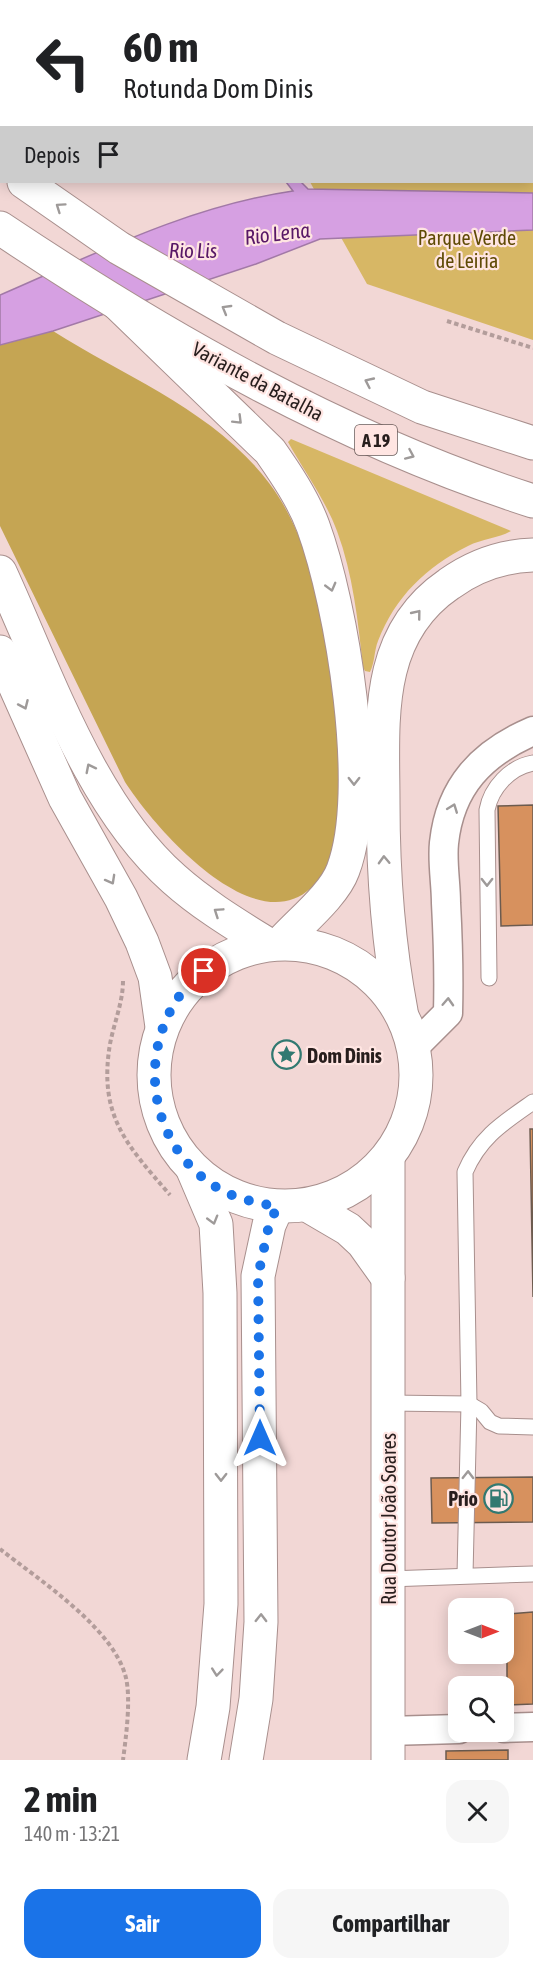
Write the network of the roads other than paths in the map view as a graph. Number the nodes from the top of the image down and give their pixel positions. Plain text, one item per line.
1 (25, 183) edge
2 (0, 228) edge
3 (211, 372) junction
4 (533, 443) edge
5 (533, 501) edge
6 (533, 555) edge
7 (0, 572) edge
8 (0, 652) edge
9 (533, 731) edge
10 (533, 763) edge
11 (275, 943) junction
12 (489, 978) dead end
13 (401, 1011) junction
14 (162, 1027) junction
15 (414, 1047) junction
16 (533, 1102) edge
17 (388, 1158) junction
18 (190, 1166) junction
19 (292, 1206) junction
20 (388, 1278) junction
21 (388, 1402) junction
22 (469, 1404) junction
23 (533, 1427) edge
24 (533, 1574) edge
25 (465, 1575) junction
26 (388, 1579) junction
27 (533, 1727) edge
28 (514, 1728) edge
29 (448, 1731) edge
30 (388, 1745) edge
31 (204, 1760) edge
32 (246, 1760) edge

4 -> 1 main road, A 19
2 - 3 main road
3 -> 5 main road, Variante da Batalha / A 19
3 -> 11 main road
13 -> 6 main road
11 -> 7 main road
8 -> 14 main road
15 -> 9 street
10 -> 12 lane
11 - 13 main road
11 - 14 main road
13 - 15 main road
14 - 18 main road
15 - 17 main road
16 - 22 lane
17 - 19 main road
17 - 20 main road, Rua Doutor João Soares
18 - 19 main road
18 -> 31 main road
19 - 20 main road
32 -> 19 main road
20 - 21 main road, Rua Doutor João Soares
21 - 22 lane
21 - 26 main road, Rua Doutor João Soares
22 - 23 lane
25 -> 22 lane
24 - 25 lane
25 - 26 lane
26 - 30 main road, Rua Doutor João Soares
27 - 28 street
29 - 30 street

